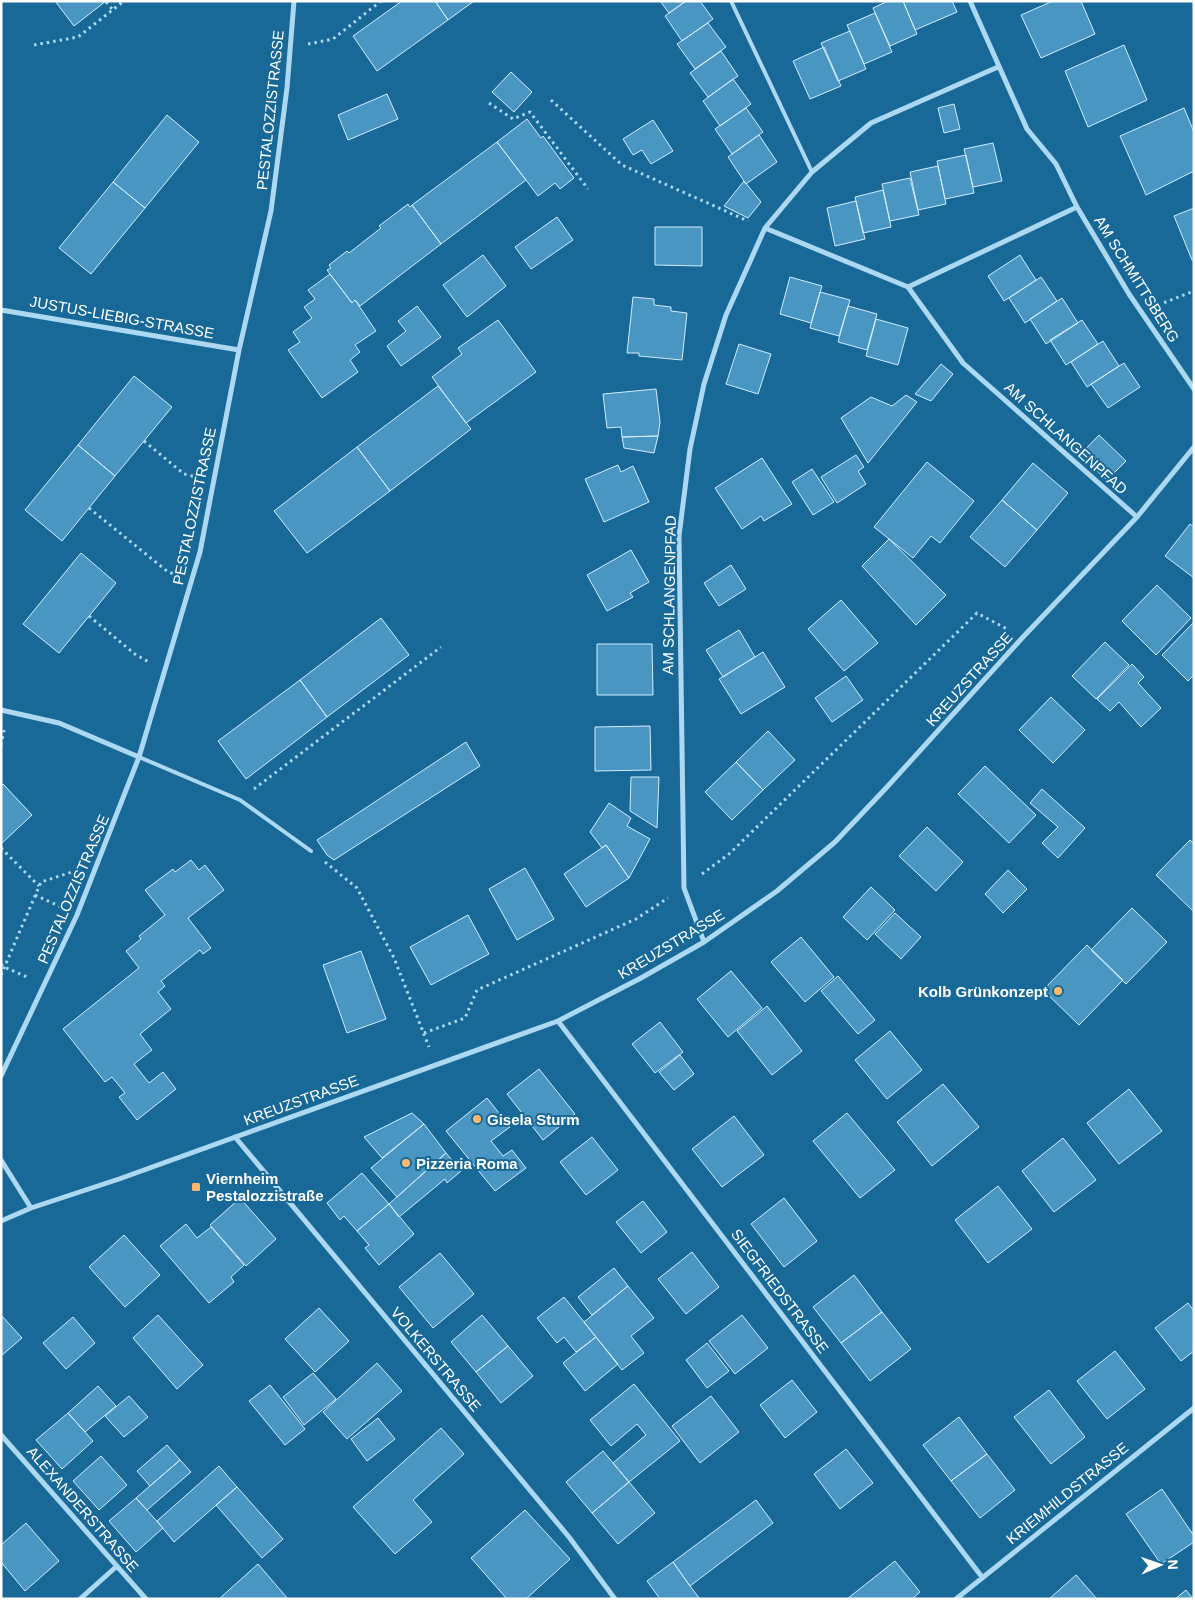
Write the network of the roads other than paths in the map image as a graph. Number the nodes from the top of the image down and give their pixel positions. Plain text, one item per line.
1 (294, 1) edge
2 (731, 1) edge
3 (970, 1) edge
4 (998, 67) junction
5 (812, 172) junction
6 (1077, 207) junction
7 (765, 228) junction
8 (908, 287) junction
9 (1, 310) edge
10 (239, 350) junction
11 (1194, 389) edge
12 (1194, 448) edge
13 (1136, 517) junction
14 (1, 710) edge
15 (139, 757) junction
16 (311, 851) road end
17 (704, 942) junction
18 (558, 1020) junction
19 (1, 1076) edge
20 (235, 1137) junction
21 (1, 1160) edge
22 (31, 1208) junction
23 (1, 1221) edge
24 (1194, 1408) edge
25 (1, 1435) edge
26 (117, 1566) junction
27 (982, 1577) junction
28 (80, 1599) edge
29 (146, 1599) edge
30 (615, 1599) edge
31 (956, 1599) edge

1 - 10 street, PESTALOZZISTRASSE
2 - 5 lane
3 - 4 street, AM SCHMITTSBERG
4 - 5 street, AM SCHLANGENPFAD
4 - 6 street, AM SCHMITTSBERG
5 - 7 street, AM SCHLANGENPFAD
6 - 8 street, AM SCHMITTSBERG
6 - 11 street, AM SCHMITTSBERG
7 - 8 street
7 - 17 street, AM SCHLANGENPFAD
8 - 13 street, AM SCHLANGENPFAD
9 - 10 street, JUSTUS-LIEBIG-STRASSE
10 - 15 street, PESTALOZZISTRASSE
12 - 13 street, KREUZSTRASSE
13 - 17 street, KREUZSTRASSE
14 - 15 street
15 - 16 lane
15 - 19 street, PESTALOZZISTRASSE
17 - 18 street, KREUZSTRASSE
18 - 20 street, KREUZSTRASSE
18 - 27 street, SIEGFRIEDSTRASSE
20 - 22 street, KREUZSTRASSE
20 - 30 street, VOLKERSTRASSE
21 - 22 street
22 - 23 street, KREUZSTRASSE
24 - 27 street, KRIEMHILDSTRASSE
25 - 26 street, ALEXANDERSTRASSE
26 - 28 street
26 - 29 street, ALEXANDERSTRASSE
27 - 31 street, KRIEMHILDSTRASSE

